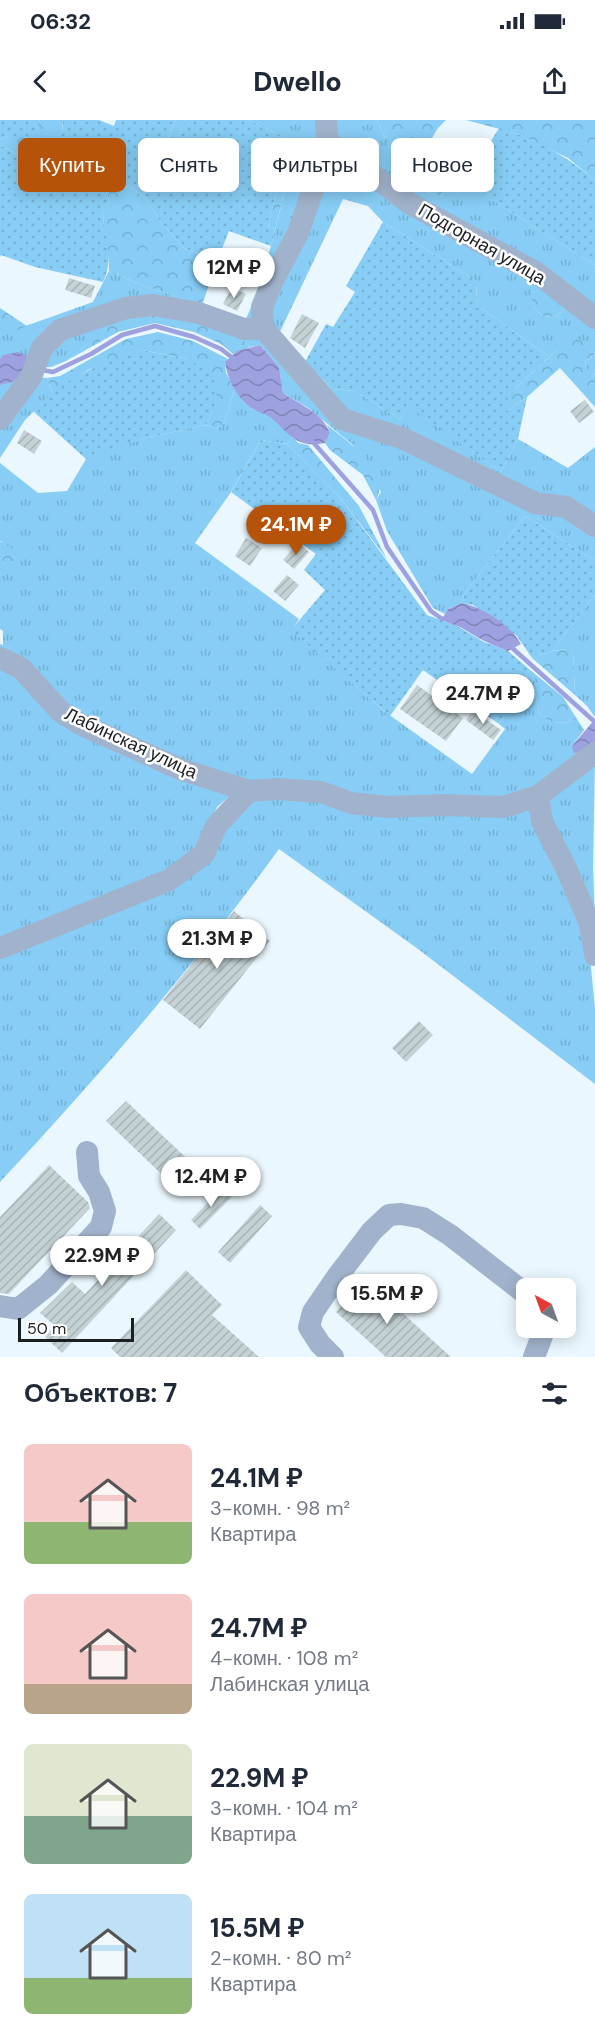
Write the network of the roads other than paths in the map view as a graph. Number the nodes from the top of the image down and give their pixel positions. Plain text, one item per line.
1 (326, 130) edge
2 (595, 318) edge
3 (262, 328) junction
4 (0, 419) edge
5 (595, 526) edge
6 (0, 658) edge
7 (595, 753) edge
8 (249, 792) junction
9 (538, 796) junction
10 (594, 941) edge
11 (0, 948) edge
12 (87, 1152) dead end
13 (516, 1286) edge
14 (0, 1306) edge
15 (541, 1338) edge
16 (333, 1357) edge
17 (534, 1357) edge

1 - 2 street, Подгорная улица
1 - 3 street
3 - 4 street
3 - 5 street
6 - 8 street, Лабинская улица
7 - 9 street
8 - 9 street, Лабинская улица
8 - 11 street
9 - 10 street
12 - 14 street
13 - 16 street
15 - 17 street

